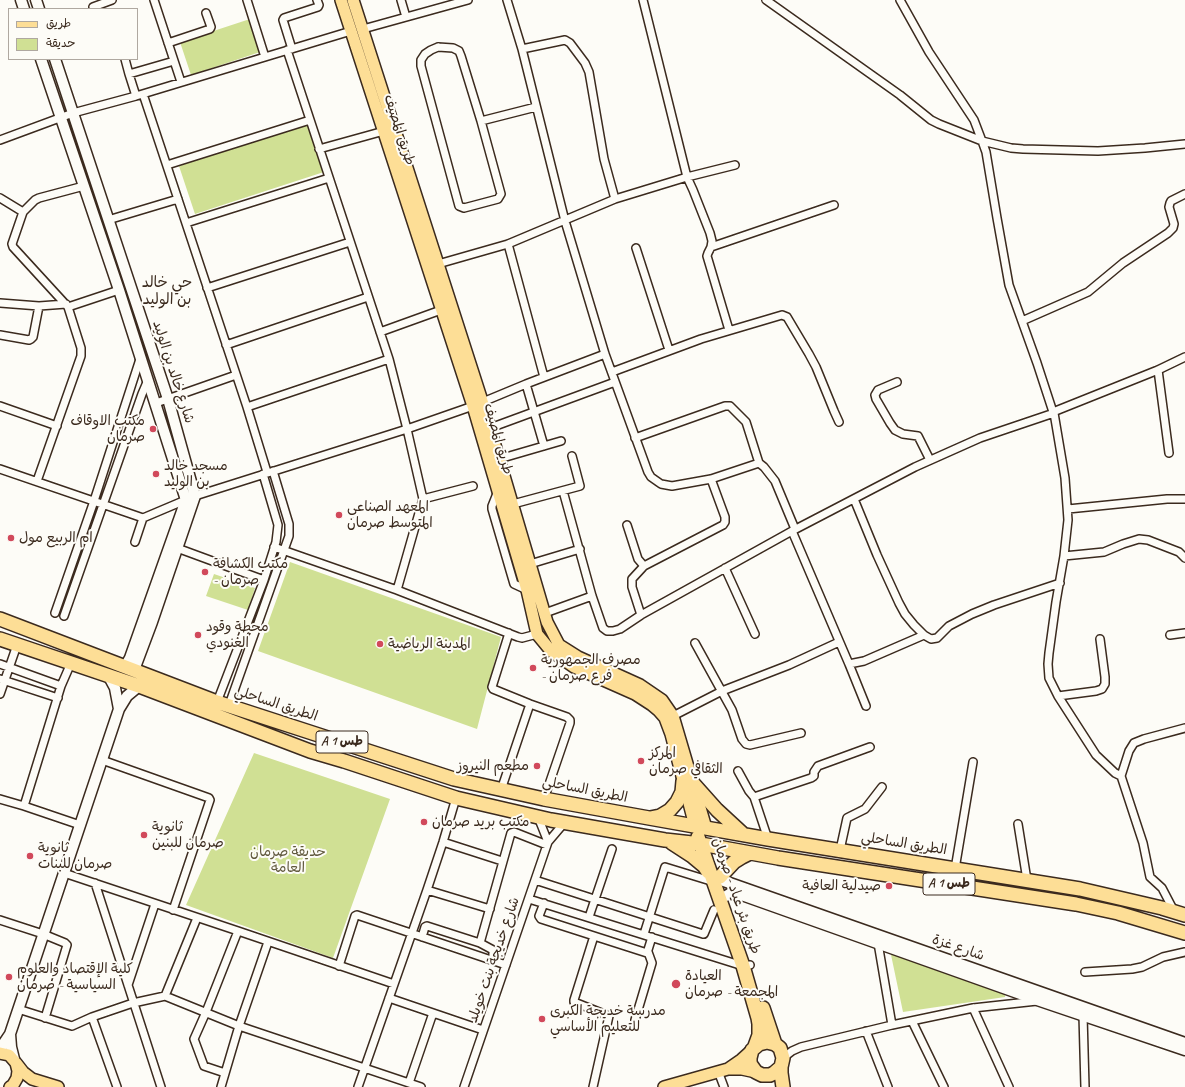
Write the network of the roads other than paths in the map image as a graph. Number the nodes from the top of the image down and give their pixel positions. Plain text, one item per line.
1 (112, 0) edge
2 (154, 0) edge
3 (246, 0) edge
4 (317, 0) edge
5 (341, 0) edge
6 (353, 0) edge
7 (401, 0) edge
8 (468, 0) edge
9 (507, 0) edge
10 (643, 0) edge
11 (766, 0) edge
12 (900, 0) edge
13 (94, 7) dead end
14 (206, 13) dead end
15 (406, 17) junction
16 (363, 29) junction
17 (351, 31) junction
18 (168, 43) junction
19 (289, 49) junction
20 (522, 49) junction
21 (265, 57) junction
22 (41, 60) edge
23 (55, 60) edge
24 (125, 60) edge
25 (174, 61) junction
26 (129, 74) junction
27 (181, 82) junction
28 (140, 95) junction
29 (536, 107) junction
30 (73, 113) junction
31 (61, 118) junction
32 (310, 120) junction
33 (481, 121) junction
34 (384, 131) junction
35 (0, 140) edge
36 (982, 141) junction
37 (1185, 144) edge
38 (319, 149) junction
39 (167, 165) junction
40 (734, 165) dead end
41 (686, 177) junction
42 (329, 178) junction
43 (84, 186) junction
44 (1185, 194) edge
45 (0, 198) edge
46 (178, 199) junction
47 (615, 199) junction
48 (834, 205) dead end
49 (22, 212) junction
50 (108, 220) junction
51 (565, 220) junction
52 (186, 223) junction
53 (350, 242) junction
54 (508, 244) junction
55 (711, 247) junction
56 (636, 248) dead end
57 (438, 264) junction
58 (208, 288) junction
59 (119, 290) junction
60 (368, 297) junction
61 (0, 303) edge
62 (39, 306) junction
63 (67, 306) junction
64 (441, 310) junction
65 (1022, 321) junction
66 (729, 330) junction
67 (380, 332) junction
68 (0, 334) edge
69 (226, 345) junction
70 (669, 350) junction
71 (605, 354) junction
72 (1185, 357) edge
73 (140, 359) junction
74 (389, 359) junction
75 (1158, 370) junction
76 (612, 372) junction
77 (236, 375) junction
78 (544, 377) junction
79 (148, 380) junction
80 (615, 382) junction
81 (897, 382) dead end
82 (526, 384) junction
83 (131, 390) junction
84 (142, 394) junction
85 (168, 399) junction
86 (156, 403) junction
87 (478, 403) junction
88 (0, 406) edge
89 (247, 406) junction
90 (534, 411) junction
91 (1054, 412) junction
92 (840, 422) dead end
93 (57, 426) junction
94 (490, 428) junction
95 (407, 429) junction
96 (636, 438) junction
97 (561, 441) dead end
98 (544, 446) junction
99 (1169, 453) dead end
100 (572, 456) dead end
101 (499, 459) junction
102 (930, 460) junction
103 (759, 463) junction
104 (0, 469) edge
105 (268, 472) junction
106 (711, 479) junction
107 (37, 481) junction
108 (473, 486) dead end
109 (563, 491) junction
110 (191, 498) junction
111 (423, 499) junction
112 (854, 499) junction
113 (1185, 499) edge
114 (94, 501) junction
115 (104, 504) junction
116 (513, 504) junction
117 (1068, 509) junction
118 (143, 518) junction
119 (627, 525) dead end
120 (794, 530) junction
121 (136, 542) dead end
122 (274, 547) junction
123 (177, 548) junction
124 (580, 549) junction
125 (285, 550) junction
126 (1064, 556) junction
127 (1185, 558) edge
128 (530, 564) junction
129 (644, 566) junction
130 (725, 568) junction
131 (264, 580) junction
132 (1060, 583) junction
133 (397, 590) junction
134 (592, 596) junction
135 (55, 613) dead end
136 (545, 613) junction
137 (641, 615) junction
138 (64, 616) dead end
139 (0, 619) edge
140 (148, 621) junction
141 (509, 633) junction
142 (1185, 633) edge
143 (537, 634) junction
144 (755, 634) dead end
145 (924, 635) junction
146 (1170, 635) dead end
147 (0, 639) edge
148 (1100, 639) dead end
149 (839, 642) junction
150 (695, 643) dead end
151 (17, 645) junction
152 (71, 663) junction
153 (0, 664) edge
154 (849, 664) junction
155 (8, 668) junction
156 (129, 669) junction
157 (108, 675) junction
158 (2, 679) edge
159 (61, 686) junction
160 (139, 686) junction
161 (722, 691) junction
162 (0, 694) edge
163 (1058, 696) junction
164 (58, 698) junction
165 (223, 703) junction
166 (530, 704) junction
167 (866, 706) dead end
168 (119, 709) junction
169 (672, 716) junction
170 (1185, 728) edge
171 (801, 733) dead end
172 (870, 748) dead end
173 (102, 760) junction
174 (973, 762) dead end
175 (738, 771) dead end
176 (1121, 776) junction
177 (688, 782) junction
178 (882, 787) dead end
179 (501, 790) junction
180 (754, 797) junction
181 (456, 798) junction
182 (0, 799) edge
183 (544, 799) junction
184 (24, 806) junction
185 (538, 817) junction
186 (649, 818) junction
187 (565, 822) junction
188 (1018, 824) dead end
189 (80, 825) junction
190 (700, 827) junction
191 (743, 834) junction
192 (768, 838) junction
193 (665, 840) junction
194 (443, 842) junction
195 (548, 844) junction
196 (706, 845) junction
197 (612, 849) dead end
198 (840, 850) junction
199 (750, 853) junction
200 (502, 861) junction
201 (955, 869) junction
202 (64, 873) junction
203 (535, 880) junction
204 (719, 880) junction
205 (1027, 880) junction
206 (95, 883) junction
207 (427, 890) junction
208 (726, 896) junction
209 (529, 898) junction
210 (595, 899) junction
211 (544, 903) junction
212 (155, 904) junction
213 (173, 910) junction
214 (490, 910) junction
215 (714, 910) dead end
216 (1180, 913) edge
217 (589, 917) junction
218 (650, 917) junction
219 (197, 918) junction
220 (0, 920) edge
221 (238, 931) junction
222 (1185, 933) edge
223 (43, 934) junction
224 (412, 934) junction
225 (644, 934) junction
226 (594, 936) junction
227 (422, 937) junction
228 (652, 937) junction
229 (268, 942) junction
230 (480, 943) junction
231 (878, 943) junction
232 (648, 952) junction
233 (1185, 952) edge
234 (493, 961) junction
235 (506, 965) junction
236 (338, 966) junction
237 (747, 966) junction
238 (1085, 972) dead end
239 (394, 984) junction
240 (128, 985) junction
241 (1049, 994) junction
242 (165, 996) junction
243 (389, 998) junction
244 (1040, 1001) junction
245 (133, 1003) junction
246 (973, 1008) junction
247 (18, 1009) junction
248 (206, 1012) junction
249 (433, 1013) junction
250 (1083, 1015) junction
251 (92, 1016) junction
252 (45, 1018) junction
253 (635, 1020) dead end
254 (912, 1021) junction
255 (892, 1025) junction
256 (239, 1026) junction
257 (483, 1030) junction
258 (866, 1031) junction
259 (10, 1034) junction
260 (1185, 1043) edge
261 (776, 1045) junction
262 (801, 1047) junction
263 (753, 1048) junction
264 (0, 1049) edge
265 (1185, 1050) edge
266 (0, 1053) edge
267 (15, 1061) junction
268 (782, 1063) junction
269 (365, 1068) junction
270 (723, 1070) junction
271 (226, 1073) junction
272 (761, 1074) junction
273 (32, 1079) junction
274 (409, 1083) junction
275 (687, 1084) edge
276 (12, 1086) edge
277 (58, 1087) edge
278 (117, 1087) edge
279 (161, 1087) edge
280 (221, 1087) edge
281 (358, 1087) edge
282 (422, 1087) edge
283 (464, 1087) edge
284 (592, 1087) edge
285 (664, 1087) edge
286 (724, 1087) edge
287 (776, 1087) edge
288 (783, 1087) edge
289 (888, 1087) edge
290 (944, 1087) edge
291 (1008, 1087) edge
292 (1085, 1087) edge

1 - 13 street
2 - 18 street
3 - 21 street
4 - 19 street
5 - 17 main road, طريق المصيف
6 - 16 main road, طريق المصيف
7 - 15 street
8 - 15 street
9 - 20 street
10 - 41 street
11 - 36 street
12 - 36 street
14 - 18 street
15 - 16 street
16 - 57 main road, طريق المصيف
17 - 19 street
17 - 34 main road, طريق المصيف
18 - 25 street
19 - 21 street
19 - 32 street
20 - 29 street
20 - 47 street
21 - 27 street
22 - 31 street, شارع خالد بن الوليد
23 - 30 street, شارع خالد بن الوليد
24 - 26 street
25 - 26 street
25 - 27 street
26 - 28 street
27 - 28 street
28 - 30 street
28 - 39 street
29 - 33 street
29 - 51 street
30 - 31 street
30 - 50 street, شارع خالد بن الوليد
31 - 35 street
31 - 43 street, شارع خالد بن الوليد
32 - 38 street
32 - 39 street
33 - 33 street
34 - 38 street
34 - 64 main road, طريق المصيف
36 - 37 street
36 - 65 street
38 - 42 street
39 - 46 street
40 - 41 street
41 - 47 street
41 - 55 street
42 - 52 street
42 - 53 street
43 - 49 street
43 - 59 street, شارع خالد بن الوليد
44 - 65 street
45 - 49 street
46 - 50 street
46 - 52 street
47 - 51 street
48 - 55 street
49 - 63 street
50 - 85 street, شارع خالد بن الوليد
51 - 54 street
51 - 71 street
52 - 58 street
53 - 58 street
53 - 60 street
54 - 57 street
54 - 78 street
55 - 66 street
56 - 70 street
57 - 87 main road, طريق المصيف
58 - 69 street
59 - 63 street
59 - 73 street, شارع خالد بن الوليد
60 - 67 street
60 - 69 street
61 - 62 street
62 - 63 street
62 - 68 street
63 - 93 street
64 - 67 street
64 - 87 main road, طريق المصيف
65 - 91 street
66 - 70 street
66 - 92 street
67 - 74 street
69 - 77 street
70 - 76 street
71 - 76 street
71 - 78 street
72 - 75 street
73 - 79 street, شارع خالد بن الوليد
73 - 83 street
74 - 89 street
74 - 95 street
75 - 91 street
75 - 99 street
76 - 80 street
77 - 85 street
77 - 89 street
78 - 82 street
79 - 84 street
79 - 86 street, شارع خالد بن الوليد
80 - 90 street
80 - 96 street
81 - 102 street
82 - 87 street
82 - 90 street
83 - 84 street
83 - 114 street
84 - 115 street
85 - 86 street
85 - 110 street, شارع خالد بن الوليد
86 - 110 street, شارع خالد بن الوليد
87 - 94 main road, طريق المصيف
87 - 95 street
87 - 143 main road, طريق المصيف
88 - 93 street
89 - 105 street
90 - 94 street
90 - 98 street
91 - 102 street
91 - 117 street
93 - 107 street
94 - 101 main road, طريق المصيف
95 - 105 street
95 - 111 street
96 - 103 street
96 - 106 street
97 - 98 street
98 - 101 street
100 - 109 street
101 - 116 main road, طريق المصيف
102 - 112 street
103 - 106 street
103 - 120 street
104 - 107 street
105 - 110 street
105 - 122 street
105 - 125 street
106 - 129 street
107 - 114 street
108 - 111 street
109 - 116 street
109 - 124 street
110 - 118 street
110 - 123 street
110 - 140 street
111 - 133 street
112 - 120 street
112 - 145 street
113 - 117 street
114 - 115 street
114 - 135 street
115 - 118 street
115 - 138 street
116 - 128 main road, طريق المصيف
117 - 126 street
118 - 121 street
119 - 129 street
120 - 130 street
120 - 149 street
122 - 125 street
122 - 131 street
123 - 131 street
123 - 140 street
124 - 128 street
124 - 134 street
125 - 133 street
125 - 165 street
126 - 127 street
126 - 132 street
128 - 136 main road, طريق المصيف
129 - 137 street
130 - 137 street
130 - 144 street
131 - 165 street
132 - 145 street
132 - 163 street
133 - 141 street
134 - 136 street
134 - 137 street
136 - 169 main road, طريق المصيف
139 - 156 highway, الطريق الساحلي / A 1 طس
140 - 156 street
141 - 143 street
141 - 166 street
142 - 146 street
143 - 177 main road, طريق المصيف
145 - 154 street
147 - 151 highway, A 1 طس
148 - 163 street
149 - 154 street
149 - 161 street
150 - 161 street
151 - 152 highway, A 1 طس
151 - 155 street
152 - 157 highway, A 1 طس
152 - 159 street
153 - 155 street
154 - 167 street
155 - 158 street
155 - 159 street
156 - 165 highway, الطريق الساحلي / A 1 طس
157 - 160 highway, A 1 طس
157 - 168 street
158 - 162 street
158 - 164 street
159 - 164 street
160 - 168 street
160 - 181 highway, A 1 طس
161 - 169 street
161 - 171 street
163 - 176 street
164 - 184 street
165 - 179 highway, الطريق الساحلي / A 1 طس
166 - 179 street
166 - 183 street
168 - 173 street
169 - 177 main road, طريق المصيف
170 - 176 street
172 - 180 street
173 - 189 street
173 - 213 street
174 - 201 street
175 - 180 street
176 - 216 street
177 - 186 highway
177 - 190 main road, طريق المصيف
177 - 191 highway
178 - 198 street
179 - 183 highway, الطريق الساحلي / A 1 طس
180 - 192 street
181 - 185 highway, A 1 طس
181 - 194 street
182 - 184 street
183 - 186 highway, الطريق الساحلي / A 1 طس
184 - 189 street
185 - 187 highway, A 1 طس
185 - 195 street
186 - 190 highway, الطريق الساحلي / A 1 طس
187 - 193 highway, A 1 طس
187 - 195 street
188 - 205 street
189 - 202 street
190 - 191 highway, الطريق الساحلي / A 1 طس
190 - 196 highway, طريق بئر عياد - صرمان
191 - 192 highway, الطريق الساحلي / A 1 طس
192 - 198 highway, الطريق الساحلي / A 1 طس
193 - 196 highway, A 1 طس
193 - 204 highway
194 - 200 street
194 - 207 street
195 - 200 street
195 - 203 street, شارع خديجة بنت خويلد
196 - 199 highway, A 1 طس
196 - 204 highway, طريق بئر عياد - صرمان
197 - 210 street
198 - 201 highway, الطريق الساحلي / A 1 طس
199 - 204 highway
199 - 222 highway, A 1 طس
200 - 214 street
201 - 205 highway, الطريق الساحلي / A 1 طس
202 - 206 street
202 - 223 street
203 - 209 street, شارع خديجة بنت خويلد
203 - 210 street
204 - 208 highway, طريق بئر عياد - صرمان
204 - 218 street
204 - 237 highway, طريق بئر عياد - صرمان
204 - 241 street, شارع غزة
205 - 216 highway, الطريق الساحلي / A 1 طس
206 - 212 street
206 - 240 street
207 - 214 street
207 - 224 street
208 - 231 street, شارع غزة
208 - 237 highway, طريق بئر عياد - صرمان
209 - 211 street
209 - 235 street, شارع خديجة بنت خويلد
210 - 217 street
210 - 218 street
211 - 217 street
211 - 226 street
212 - 213 street
212 - 240 street
213 - 219 street
214 - 230 street
215 - 218 street
217 - 225 street
218 - 225 street
219 - 221 street
219 - 242 street
220 - 223 street
221 - 229 street
221 - 248 street
223 - 247 street
223 - 252 street
224 - 227 street
224 - 236 street
224 - 239 street
225 - 228 street
226 - 232 street
226 - 284 street
227 - 230 street
227 - 234 street
228 - 232 street
228 - 237 street
229 - 236 street
229 - 256 street
230 - 234 street
231 - 244 street, شارع غزة
231 - 255 street
232 - 253 street
233 - 238 street
234 - 235 street
235 - 257 street, شارع خديجة بنت خويلد
236 - 239 street
237 - 261 highway, طريق بئر عياد - صرمان
237 - 263 highway, طريق بئر عياد - صرمان
239 - 243 street
240 - 245 street
241 - 244 street
241 - 260 street, شارع غزة
242 - 245 street
242 - 248 street
243 - 249 street
243 - 269 street
244 - 246 street
244 - 250 street, شارع غزة
245 - 251 street
245 - 279 street
246 - 254 street
246 - 291 street
247 - 252 street
247 - 259 street
248 - 256 street
248 - 271 street
249 - 257 street
249 - 274 street
250 - 265 street, شارع غزة
250 - 292 street
251 - 252 street
251 - 278 street
254 - 255 street
254 - 290 street
255 - 258 street
256 - 269 street
256 - 271 street
257 - 283 street, شارع خديجة بنت خويلد
258 - 262 street
258 - 289 street
259 - 264 street
259 - 267 street
261 - 262 street
261 - 263 highway
261 - 268 highway
262 - 268 street
263 - 270 main road
263 - 272 highway
266 - 267 main road
267 - 273 main road
267 - 276 main road
268 - 272 highway
268 - 288 highway
269 - 274 street
269 - 281 street
270 - 272 main road
270 - 275 main road
270 - 286 street
271 - 280 street
272 - 287 highway
273 - 276 main road
273 - 277 main road
274 - 282 street
275 - 285 main road

